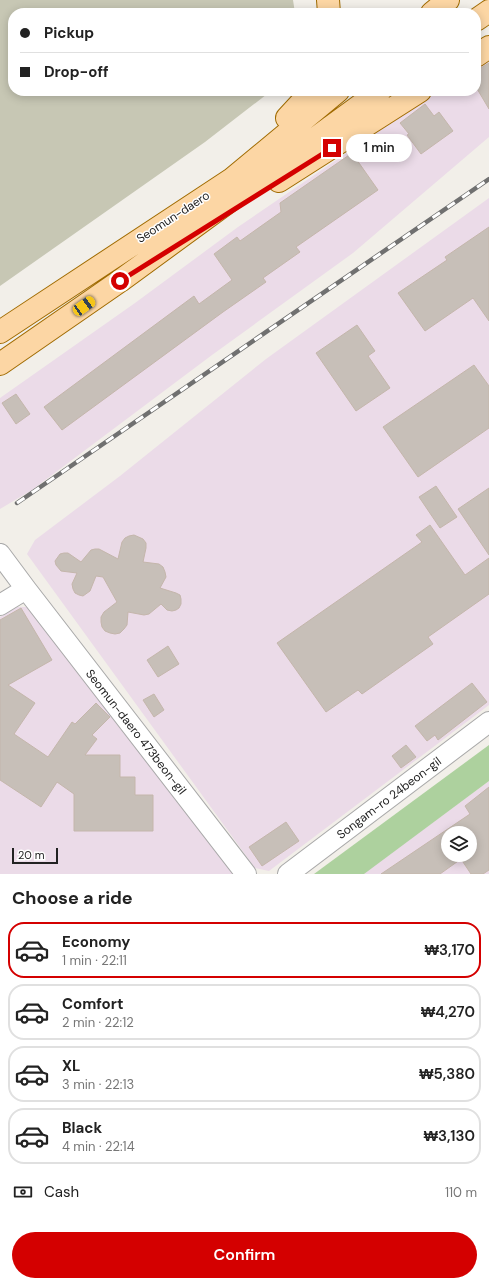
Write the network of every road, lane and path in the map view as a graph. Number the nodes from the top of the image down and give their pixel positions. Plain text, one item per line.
1 (448, 0) edge
2 (438, 8) edge
3 (307, 96) edge
4 (332, 96) edge
5 (373, 96) edge
6 (412, 96) edge
7 (232, 179) junction
8 (120, 281) junction
9 (0, 332) edge
10 (0, 364) edge
11 (0, 554) edge
12 (26, 590) junction
13 (0, 605) edge
14 (489, 722) edge
15 (246, 874) edge
16 (288, 874) edge

1 - 2 main road
3 - 7 main road
4 - 7 main road, Seomun-daero
5 - 8 main road, Seomun-daero
6 - 8 main road
7 - 9 main road, Seomun-daero
8 - 10 main road, Seomun-daero
11 - 12 street, Seomun-daero 473beon-gil
12 - 13 street
12 - 15 street, Seomun-daero 473beon-gil
14 - 16 street, Songam-ro 24beon-gil

